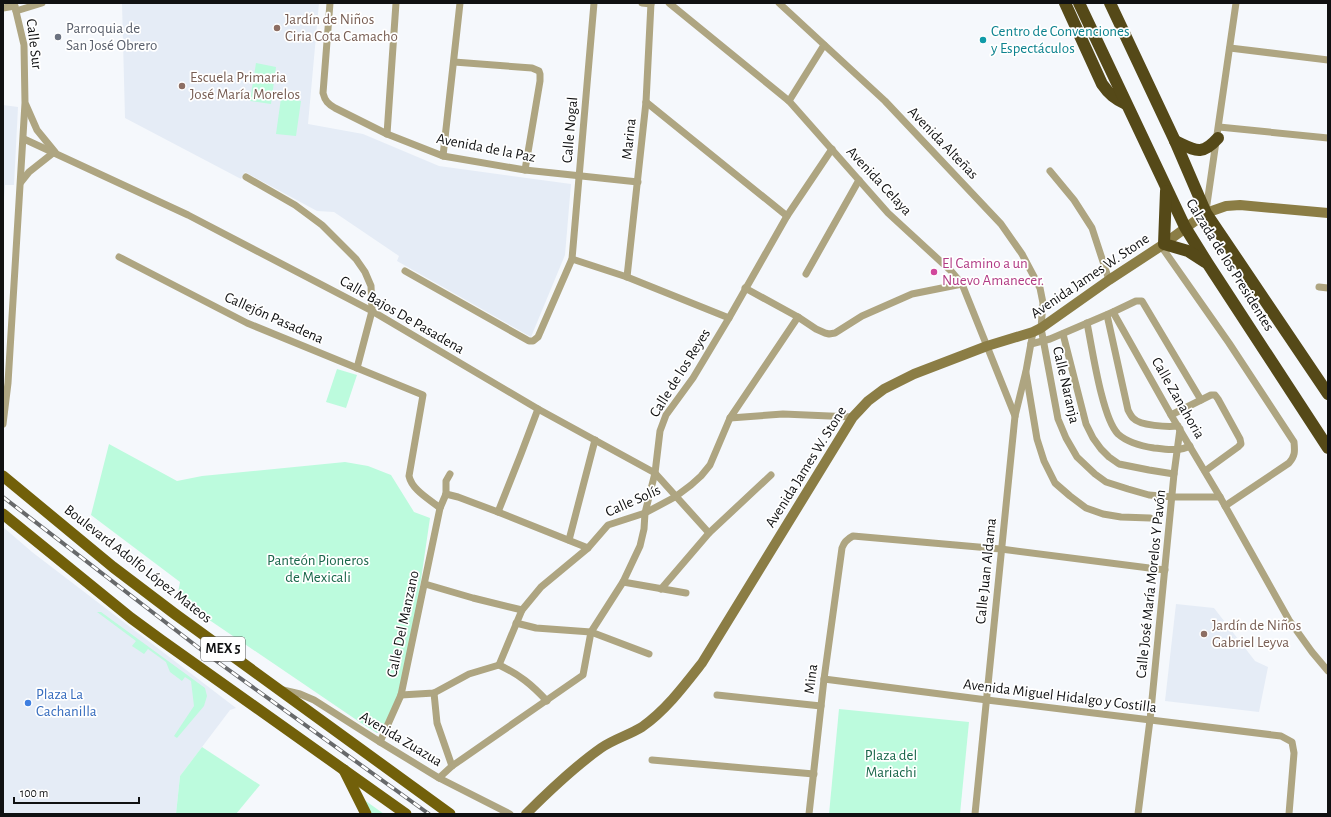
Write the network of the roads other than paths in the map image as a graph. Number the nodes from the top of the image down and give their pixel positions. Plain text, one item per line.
1 (42, 3) edge
2 (330, 3) edge
3 (396, 3) edge
4 (460, 3) edge
5 (594, 3) edge
6 (642, 3) edge
7 (651, 3) edge
8 (669, 3) edge
9 (779, 3) edge
10 (1065, 3) edge
11 (1079, 3) edge
12 (1110, 3) edge
13 (1236, 3) edge
14 (15, 7) edge
15 (3, 8) edge
16 (824, 45) junction
17 (1230, 48) junction
18 (1328, 60) edge
19 (454, 62) junction
20 (789, 101) junction
21 (646, 102) junction
22 (25, 103) junction
23 (1126, 104) junction
24 (1218, 133) junction
25 (387, 134) junction
26 (1328, 138) edge
27 (24, 139) junction
28 (1174, 141) junction
29 (832, 149) junction
30 (56, 154) junction
31 (442, 156) junction
32 (525, 170) junction
33 (1050, 171) dead end
34 (579, 175) junction
35 (246, 177) dead end
36 (859, 180) junction
37 (638, 182) junction
38 (21, 183) junction
39 (1166, 187) junction
40 (1206, 213) junction
41 (1328, 213) edge
42 (787, 216) junction
43 (1185, 227) junction
44 (1162, 245) junction
45 (119, 257) dead end
46 (572, 258) junction
47 (1208, 264) junction
48 (405, 271) dead end
49 (806, 274) dead end
50 (627, 277) junction
51 (1109, 280) junction
52 (962, 284) junction
53 (1319, 287) dead end
54 (745, 288) junction
55 (1328, 288) edge
56 (372, 311) junction
57 (1110, 314) junction
58 (798, 316) junction
59 (729, 318) junction
60 (1087, 322) junction
61 (1037, 330) junction
62 (1063, 334) junction
63 (1043, 341) junction
64 (1031, 344) junction
65 (987, 346) junction
66 (357, 368) junction
67 (1026, 371) junction
68 (1328, 394) edge
69 (1200, 400) junction
70 (538, 409) junction
71 (1171, 415) junction
72 (1015, 416) junction
73 (853, 417) junction
74 (730, 418) junction
75 (3, 424) edge
76 (1179, 427) junction
77 (595, 440) junction
78 (1190, 446) junction
79 (1328, 448) edge
80 (1177, 450) junction
81 (1205, 471) junction
82 (655, 473) junction
83 (450, 474) dead end
84 (771, 474) dead end
85 (1174, 474) junction
86 (3, 476) edge
87 (446, 494) junction
88 (675, 497) junction
89 (1173, 497) junction
90 (1220, 497) junction
91 (1225, 506) junction
92 (440, 508) junction
93 (498, 512) junction
94 (645, 513) junction
95 (3, 514) edge
96 (1150, 518) dead end
97 (709, 533) junction
98 (569, 540) junction
99 (588, 548) junction
100 (1001, 549) junction
101 (1165, 570) junction
102 (623, 582) junction
103 (425, 584) junction
104 (661, 589) junction
105 (686, 593) dead end
106 (522, 610) junction
107 (516, 623) junction
108 (591, 632) junction
109 (649, 654) dead end
110 (499, 665) junction
111 (1328, 671) edge
112 (824, 679) junction
113 (278, 689) junction
114 (434, 693) junction
115 (401, 695) junction
116 (717, 695) dead end
117 (987, 700) junction
118 (547, 701) junction
119 (821, 706) junction
120 (1150, 720) junction
121 (380, 742) junction
122 (652, 760) dead end
123 (452, 766) junction
124 (343, 768) junction
125 (814, 774) junction
126 (440, 778) junction
127 (366, 814) edge
128 (406, 814) edge
129 (450, 814) edge
130 (510, 814) edge
131 (526, 814) edge
132 (809, 814) edge
133 (975, 814) edge
134 (1138, 814) edge
135 (1288, 814) edge

1 - 14 street
2 - 25 street, Avenida de la Paz
3 - 25 street
4 - 19 street
5 - 34 street, Calle Nogal
6 - 7 street
7 - 21 street, Marina
8 - 20 street, Avenida Celaya
9 - 16 street, Avenida Alteñas
10 - 23 highway
11 - 23 highway, Calzada de los Presidentes
12 - 28 highway, Calzada de los Presidentes
13 - 17 street
14 - 15 street
14 - 22 street, Calle Sur
16 - 20 street
16 - 61 street, Avenida Alteñas
17 - 18 street
17 - 24 street
19 - 31 street
19 - 32 street
20 - 29 street, Avenida Celaya
21 - 37 street, Marina
21 - 42 street
22 - 27 street, Calle Sur
22 - 30 street, Calle Bajos De Pasadena
23 - 39 highway, Calzada de los Presidentes
24 - 26 street
24 - 28 highway
24 - 40 street
25 - 31 street, Avenida de la Paz
27 - 30 street, Calle Bajos De Pasadena
27 - 38 street, Calle Sur
28 - 40 highway, Calzada de los Presidentes
29 - 36 street, Avenida Celaya
29 - 42 street, Calle de los Reyes
30 - 38 street
30 - 56 street, Calle Bajos De Pasadena
31 - 32 street, Avenida de la Paz
32 - 34 street, Avenida de la Paz
33 - 51 street
34 - 37 street, Avenida de la Paz
34 - 46 street, Calle Nogal
35 - 56 street
36 - 49 street
36 - 52 street, Avenida Celaya
37 - 50 street, Marina
38 - 75 street, Calle Sur
39 - 43 highway, Calzada de los Presidentes
39 - 44 highway
40 - 41 main road, Avenida James W. Stone
40 - 43 main road, Avenida James W. Stone
40 - 68 highway, Calzada de los Presidentes
42 - 54 street, Calle de los Reyes
43 - 44 main road, Avenida James W. Stone
43 - 47 highway, Calzada de los Presidentes
44 - 47 highway
44 - 51 main road, Avenida James W. Stone
44 - 91 street
45 - 66 street, Callejón Pasadena
46 - 48 street, Calle Nogal
46 - 50 street
47 - 79 highway, Calzada de los Presidentes
50 - 59 street
51 - 61 main road, Avenida James W. Stone
52 - 58 street
52 - 65 street, Avenida Celaya
53 - 55 street
54 - 58 street
54 - 59 street, Calle de los Reyes
56 - 66 street
56 - 70 street, Calle Bajos De Pasadena
57 - 60 street
57 - 69 street
57 - 71 street, Calle Zanahoria
57 - 76 street
58 - 74 street, Calle Solís
59 - 82 street, Calle de los Reyes
60 - 62 street
60 - 80 street
61 - 63 street, Calle Naranja
61 - 64 street, Calle Juan Aldama
61 - 65 main road, Avenida James W. Stone
62 - 63 street
62 - 85 street
63 - 64 street
63 - 89 street, Calle Naranja
64 - 67 street, Calle Juan Aldama
65 - 72 street, Avenida Celaya
65 - 73 main road, Avenida James W. Stone
66 - 92 street, Callejón Pasadena
67 - 72 street, Calle Juan Aldama
67 - 96 street
69 - 71 street
69 - 81 street
70 - 77 street, Calle Bajos De Pasadena
70 - 93 street
71 - 76 street, Calle Zanahoria
72 - 100 street, Calle Juan Aldama
73 - 74 street
73 - 131 main road, Avenida James W. Stone
74 - 88 street, Calle Solís
76 - 78 street, Calle Zanahoria
76 - 80 street, Calle José María Morelos Y Pavón
77 - 82 street, Calle Bajos De Pasadena
77 - 98 street
78 - 80 street
78 - 81 street, Calle Zanahoria
80 - 85 street, Calle José María Morelos Y Pavón
81 - 90 street, Calle Zanahoria
82 - 88 street, Calle Bajos De Pasadena
82 - 94 street, Calle de los Reyes
83 - 87 street, Calle Del Manzano
84 - 97 street
85 - 89 street, Calle José María Morelos Y Pavón
86 - 113 main road, Boulevard Adolfo López Mateos / MEX 5
87 - 92 street, Calle Del Manzano
87 - 93 street
88 - 94 street, Calle Solís
88 - 97 street, Calle Bajos De Pasadena
89 - 90 street, Calle Naranja
89 - 101 street, Calle José María Morelos Y Pavón
90 - 91 street, Calle Zanahoria
91 - 111 street, Calle Zanahoria
92 - 103 street, Calle Del Manzano
93 - 98 street
94 - 99 street, Calle Solís
94 - 102 street, Calle de los Reyes
95 - 124 main road, MEX 5
97 - 104 street
98 - 99 street
99 - 106 street, Calle Solís
100 - 101 street
100 - 112 street, Mina
100 - 117 street, Calle Juan Aldama
101 - 120 street, Calle José María Morelos Y Pavón
102 - 104 street
102 - 108 street, Calle de los Reyes
103 - 106 street
103 - 115 street, Calle Del Manzano
104 - 105 street
106 - 107 street, Calle Solís
107 - 108 street
107 - 110 street, Calle Solís
108 - 109 street
108 - 118 street, Calle de los Reyes
110 - 114 street
110 - 118 street
112 - 117 street, Avenida Miguel Hidalgo y Costilla
112 - 119 street, Mina
113 - 121 street, Avenida Zuazua
113 - 129 main road, Boulevard Adolfo López Mateos / MEX 5
114 - 115 street
114 - 123 street
115 - 121 street, Calle Del Manzano
116 - 119 street
117 - 120 street, Avenida Miguel Hidalgo y Costilla
117 - 133 street, Calle Juan Aldama
118 - 123 street
119 - 125 street, Mina
120 - 134 street, Calle José María Morelos Y Pavón
120 - 135 street, Avenida Miguel Hidalgo y Costilla
121 - 126 street, Avenida Zuazua
122 - 125 street
123 - 126 street
124 - 127 main road
124 - 128 main road, MEX 5
125 - 132 street, Mina
126 - 130 street, Avenida Zuazua

